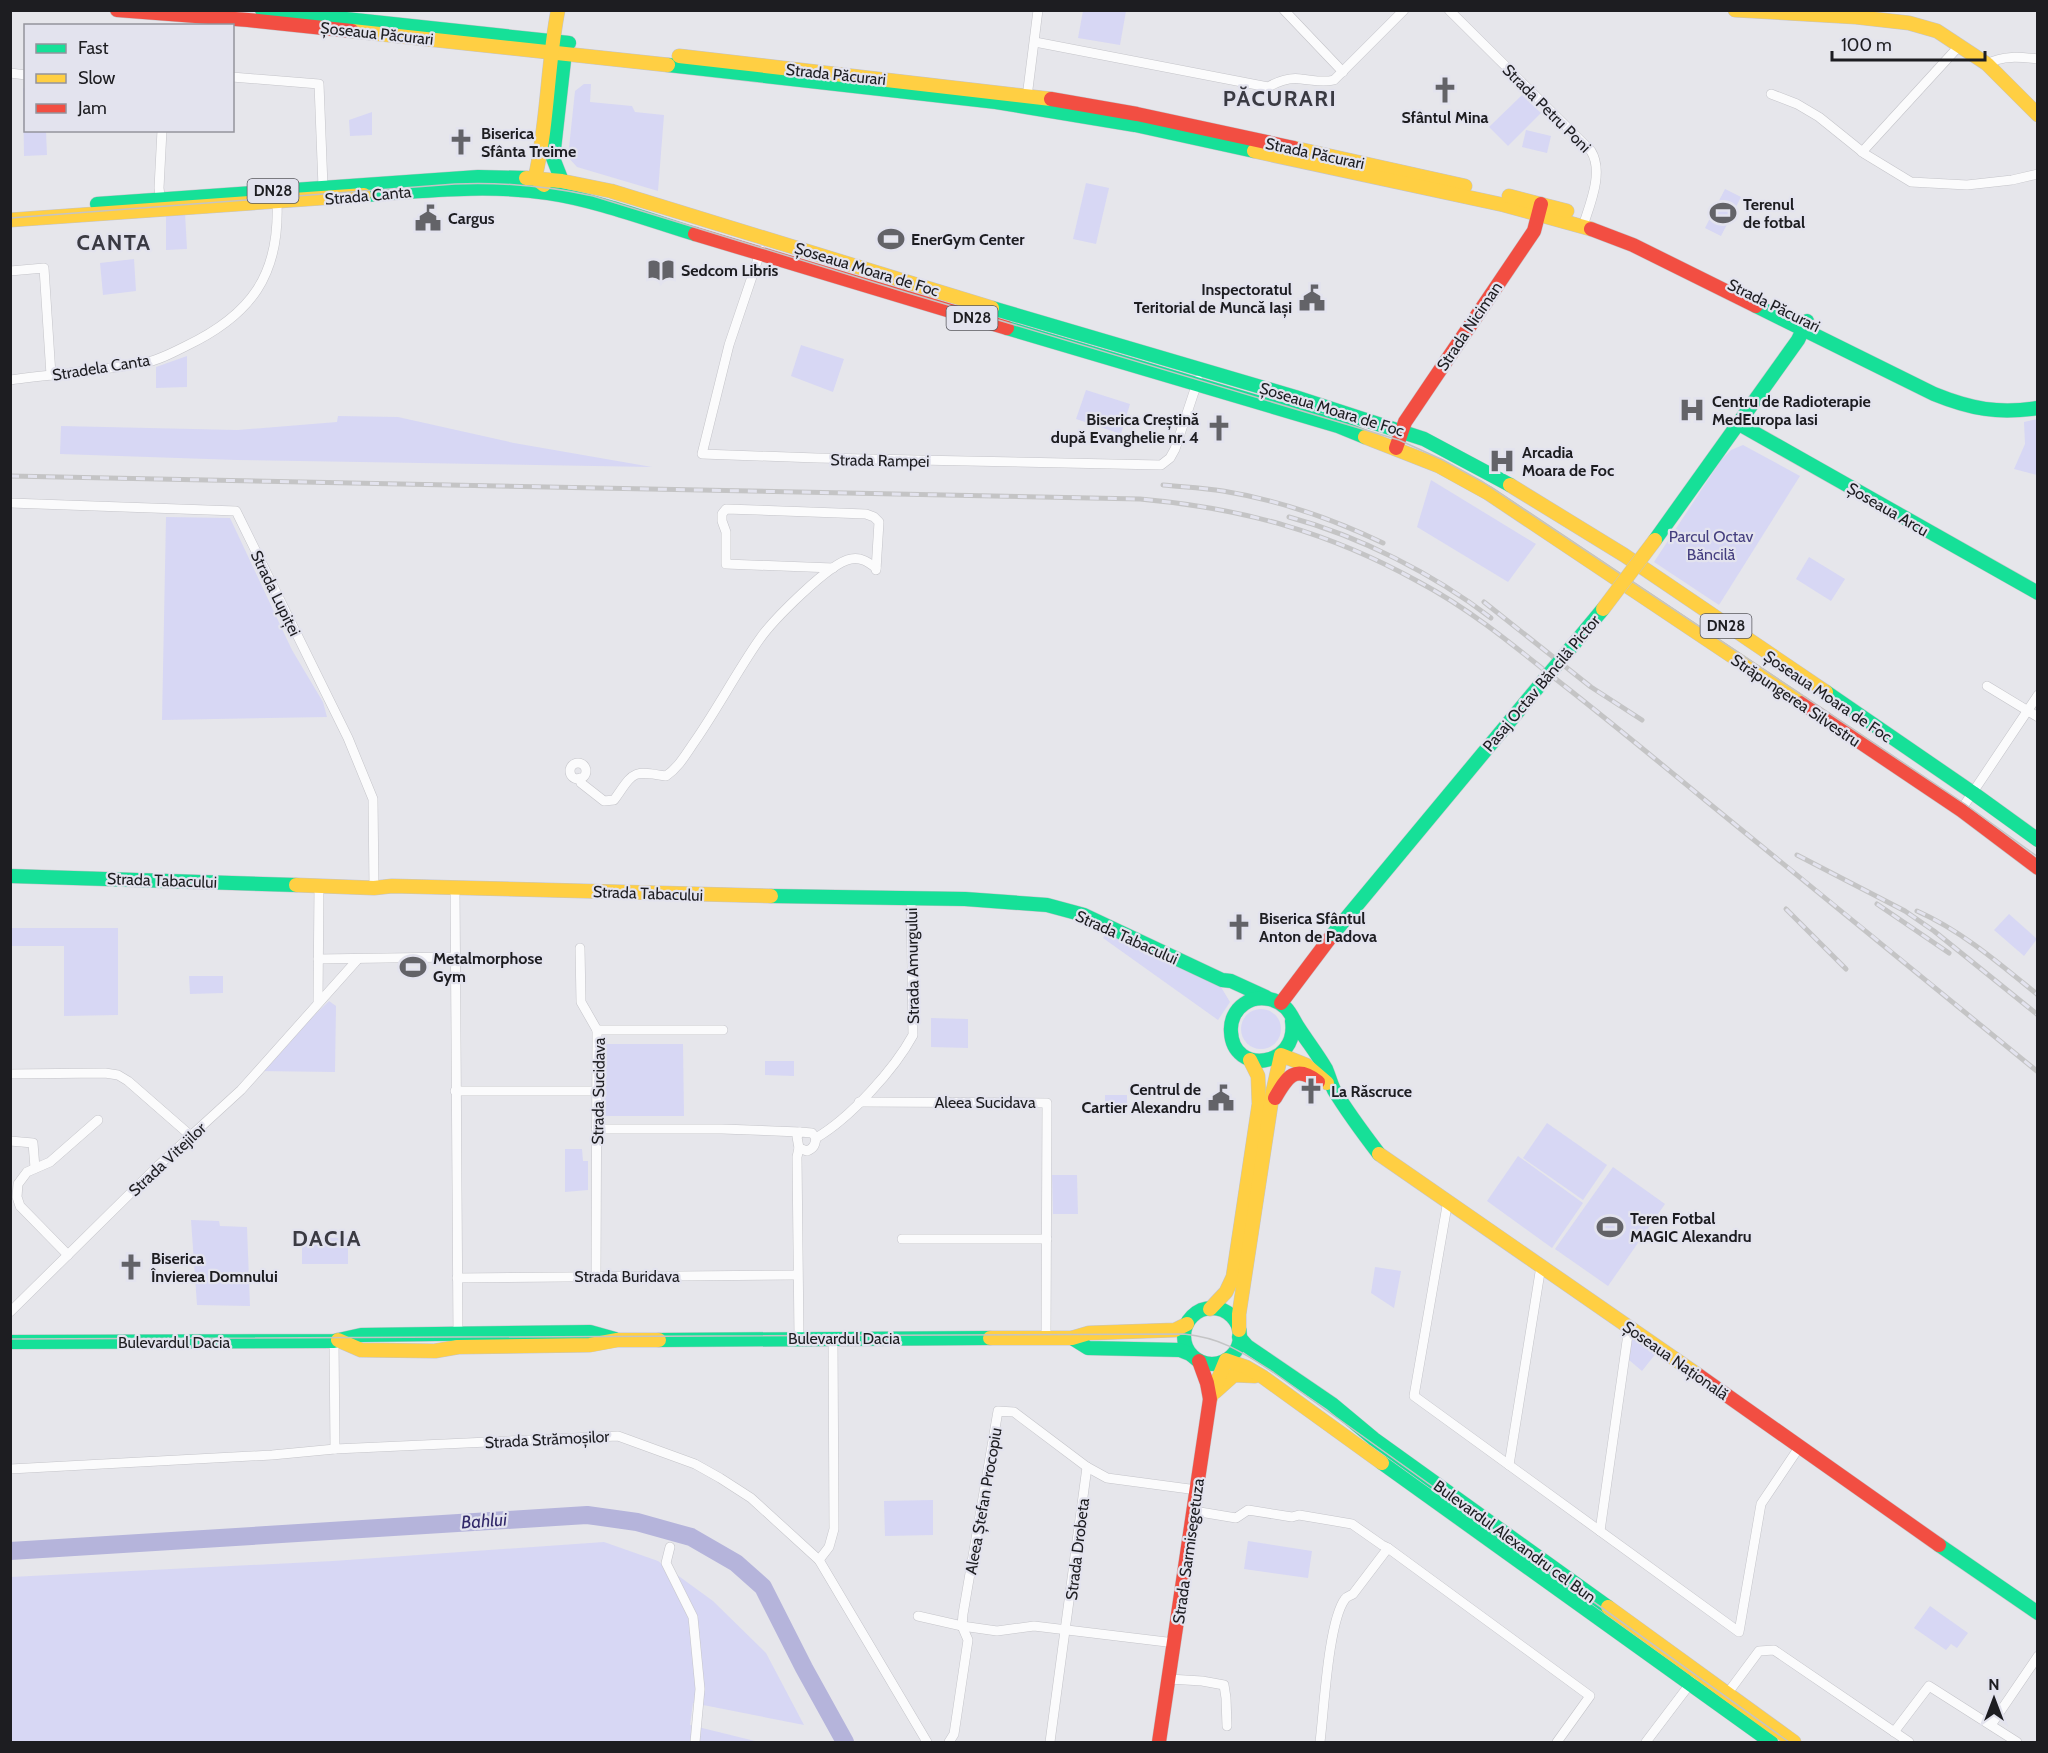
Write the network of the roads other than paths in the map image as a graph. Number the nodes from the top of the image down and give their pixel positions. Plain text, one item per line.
1 (117, 10) edge
2 (262, 10) edge
3 (1038, 10) edge
4 (1284, 10) edge
5 (1404, 10) edge
6 (1449, 10) edge
7 (1735, 10) edge
8 (1856, 14) edge
9 (558, 15) edge
10 (1035, 42) junction
11 (1960, 45) junction
12 (559, 47) junction
13 (2037, 59) edge
14 (1987, 64) junction
15 (1343, 72) junction
16 (234, 76) edge
17 (1771, 94) dead end
18 (1027, 101) junction
19 (2037, 115) edge
20 (162, 132) edge
21 (1862, 152) junction
22 (2037, 174) edge
23 (535, 178) junction
24 (562, 181) junction
25 (323, 187) junction
26 (546, 193) joint
27 (277, 202) junction
28 (161, 205) junction
29 (608, 207) junction
30 (1540, 209) junction
31 (10, 210) edge
32 (10, 220) edge
33 (1585, 221) junction
34 (765, 237) junction
35 (759, 254) junction
36 (10, 271) edge
37 (1805, 326) junction
38 (1201, 369) junction
39 (51, 375) junction
40 (10, 380) edge
41 (1197, 384) junction
42 (2037, 398) edge
43 (2037, 408) edge
44 (1739, 424) junction
45 (1402, 430) junction
46 (1396, 448) junction
47 (10, 503) edge
48 (833, 568) junction
49 (2037, 593) edge
50 (1987, 686) dead end
51 (2037, 695) edge
52 (2028, 711) junction
53 (2037, 717) edge
54 (580, 778) dead end
55 (1973, 793) junction
56 (1961, 810) junction
57 (2037, 840) edge
58 (2037, 868) edge
59 (10, 876) edge
60 (319, 886) junction
61 (455, 887) junction
62 (374, 888) junction
63 (911, 899) junction
64 (580, 948) dead end
65 (455, 957) junction
66 (318, 959) junction
67 (358, 959) junction
68 (1222, 980) junction
69 (1266, 997) junction
70 (318, 1002) junction
71 (1281, 1003) junction
72 (1238, 1010) junction
73 (1293, 1021) junction
74 (597, 1030) junction
75 (723, 1030) dead end
76 (1281, 1055) junction
77 (1250, 1060) junction
78 (10, 1074) edge
79 (1333, 1088) junction
80 (455, 1091) junction
81 (597, 1091) junction
82 (859, 1102) junction
83 (1271, 1106) junction
84 (1346, 1108) junction
85 (98, 1119) dead end
86 (596, 1129) junction
87 (800, 1132) junction
88 (191, 1136) junction
89 (816, 1138) junction
90 (10, 1141) edge
91 (799, 1148) junction
92 (35, 1167) junction
93 (1448, 1200) junction
94 (902, 1239) dead end
95 (1047, 1239) junction
96 (68, 1255) junction
97 (1541, 1266) junction
98 (596, 1275) junction
99 (797, 1275) junction
100 (457, 1278) junction
101 (1210, 1309) junction
102 (10, 1312) edge
103 (1187, 1324) junction
104 (1629, 1327) junction
105 (458, 1333) junction
106 (1239, 1334) junction
107 (1046, 1337) junction
108 (799, 1338) junction
109 (833, 1338) junction
110 (1072, 1338) junction
111 (336, 1340) junction
112 (617, 1340) junction
113 (10, 1342) edge
114 (458, 1347) junction
115 (1194, 1358) junction
116 (1226, 1360) junction
117 (1263, 1377) junction
118 (1212, 1395) junction
119 (1800, 1446) junction
120 (335, 1449) junction
121 (1509, 1465) junction
122 (1087, 1467) junction
123 (10, 1469) edge
124 (1197, 1490) junction
125 (1194, 1511) junction
126 (1600, 1531) junction
127 (670, 1547) dead end
128 (1388, 1548) junction
129 (819, 1560) junction
130 (2037, 1613) edge
131 (918, 1616) dead end
132 (962, 1626) junction
133 (1067, 1629) junction
134 (1175, 1643) junction
135 (2037, 1656) edge
136 (1169, 1679) junction
137 (1694, 1679) junction
138 (1727, 1694) junction
139 (1991, 1725) junction
140 (1227, 1726) dead end
141 (1894, 1732) junction
142 (695, 1743) edge
143 (927, 1743) edge
144 (949, 1743) edge
145 (1050, 1743) edge
146 (1159, 1743) edge
147 (1320, 1743) edge
148 (1557, 1743) edge
149 (1646, 1743) edge
150 (1771, 1743) edge
151 (1794, 1743) edge
152 (1909, 1743) edge
153 (2017, 1743) edge

1 - 12 main road, Șoseaua Păcurari
2 - 12 main road, Șoseaua Păcurari
3 - 10 street
4 - 15 street
5 - 15 street
6 - 33 street, Strada Petru Poni
7 - 8 main road
8 - 11 main road
9 - 12 main road
10 - 15 street
10 - 18 street
11 - 14 main road
11 - 21 street
12 - 18 main road, Strada Păcurari
12 - 23 main road
12 - 24 main road
13 - 14 street
14 - 19 main road
16 - 25 street
17 - 21 street
18 - 30 main road, Strada Păcurari
20 - 28 street
21 - 22 street
23 - 24 main road, Șoseaua Moara de Foc / DN28
23 - 25 main road, Strada Canta / DN28
23 - 29 main road, Strada Canta
24 - 34 main road, Șoseaua Moara de Foc / DN28
25 - 28 main road, Strada Canta / DN28
26 - 27 main road, Strada Canta / DN28
26 - 29 main road, Șoseaua Moara de Foc / DN28
27 - 28 main road, Strada Canta / DN28
27 - 39 street, Stradela Canta
28 - 31 main road, Strada Canta / DN28
28 - 32 main road, Strada Canta / DN28
29 - 35 main road, Șoseaua Moara de Foc / DN28
30 - 33 main road, Strada Păcurari
30 - 45 main road, Strada Niciman
33 - 37 main road, Strada Păcurari
34 - 35 street
34 - 38 main road, Șoseaua Moara de Foc / DN28
35 - 41 main road, Șoseaua Moara de Foc / DN28
35 - 41 street, Strada Rampei
36 - 39 street
37 - 42 main road, Strada Păcurari
37 - 43 main road, Strada Păcurari
37 - 44 main road, Pasaj Octav Băncilă Pictor
38 - 41 street, Strada Rampei
38 - 45 main road, Șoseaua Moara de Foc / DN28
39 - 40 street, Stradela Canta
41 - 46 main road, Șoseaua Moara de Foc / DN28
44 - 49 main road, Șoseaua Arcu
44 - 71 main road, Pasaj Octav Băncilă Pictor, bridge
45 - 46 main road, Strada Niciman
45 - 55 main road, Șoseaua Moara de Foc / DN28
46 - 56 main road, Străpungerea Silvestru / DN28
47 - 62 street, Strada Lupiței
48 - 48 street
48 - 54 street
50 - 52 street
51 - 52 street
52 - 53 street
52 - 55 street
55 - 56 street
55 - 57 main road, Șoseaua Moara de Foc / DN28
56 - 58 main road, Străpungerea Silvestru / DN28
59 - 60 main road, Strada Tabacului
60 - 62 main road, Strada Tabacului
60 - 66 street
61 - 62 main road, Strada Tabacului
61 - 63 main road, Strada Tabacului
61 - 65 street
63 - 68 main road, Strada Tabacului
63 - 82 street, Strada Amurgului
64 - 74 street
65 - 67 street
65 - 80 street
66 - 67 street
66 - 70 street
67 - 70 street, Strada Vitejilor
68 - 69 main road, Strada Tabacului
68 - 72 main road
69 - 71 main road
69 - 72 main road
70 - 88 street, Strada Vitejilor
71 - 73 main road
72 - 77 main road
73 - 76 main road
73 - 79 main road, Șoseaua Națională
74 - 75 street, Strada Sucidava
74 - 81 street, Strada Sucidava
76 - 77 main road
76 - 79 main road, Șoseaua Națională
76 - 83 main road
77 - 101 main road
78 - 88 street
79 - 84 main road, Șoseaua Națională
80 - 81 street
80 - 100 street
81 - 86 street, Strada Sucidava
82 - 89 street, Strada Amurgului
82 - 95 street, Aleea Sucidava
83 - 84 main road
83 - 106 main road
84 - 93 main road, Șoseaua Națională
85 - 92 street
86 - 87 street
86 - 98 street, Strada Sucidava
87 - 89 street
87 - 91 street
88 - 96 street, Strada Vitejilor
89 - 91 street, Strada Amurgului
90 - 92 street
91 - 99 street
92 - 96 street
93 - 97 main road, Șoseaua Națională
93 - 121 street
94 - 95 street
95 - 107 street, Aleea Sucidava
96 - 102 street, Strada Vitejilor
97 - 104 main road, Șoseaua Națională
97 - 121 street
98 - 99 street, Strada Buridava
98 - 100 street, Strada Buridava
99 - 108 street
100 - 105 street
101 - 103 main road
101 - 106 main road
103 - 110 main road
103 - 115 main road
104 - 119 main road, Șoseaua Națională
104 - 126 street
105 - 111 main road, Bulevardul Dacia
105 - 112 main road, Bulevardul Dacia
105 - 114 street
106 - 116 main road
106 - 137 main road, Bulevardul Alexandru cel Bun
107 - 109 main road, Bulevardul Dacia
107 - 110 main road, Bulevardul Dacia
108 - 109 main road, Bulevardul Dacia
108 - 112 main road, Bulevardul Dacia
109 - 129 street
110 - 115 main road
111 - 113 main road, Bulevardul Dacia
111 - 114 main road, Bulevardul Dacia
111 - 120 street
112 - 114 main road, Bulevardul Dacia
115 - 116 main road
115 - 118 main road, Strada Sarmisegetuza
116 - 117 main road, Bulevardul Alexandru cel Bun
116 - 118 main road
117 - 118 main road
117 - 137 main road, Bulevardul Alexandru cel Bun
118 - 124 main road, Strada Sarmisegetuza
119 - 126 street
119 - 130 main road, Șoseaua Națională
120 - 123 street, Strada Strămoșilor
120 - 129 street, Strada Strămoșilor
121 - 126 street
122 - 124 street
122 - 132 street, Aleea Ștefan Procopiu
122 - 133 street, Strada Drobeta
124 - 125 main road, Strada Sarmisegetuza
125 - 128 street
125 - 134 main road, Strada Sarmisegetuza
127 - 142 street
128 - 147 street
128 - 148 street
129 - 143 street
131 - 132 street
132 - 133 street
132 - 144 street, Aleea Ștefan Procopiu
133 - 134 street
133 - 145 street, Strada Drobeta
134 - 136 main road, Strada Sarmisegetuza
135 - 139 street
136 - 140 street
136 - 146 main road, Strada Sarmisegetuza
137 - 138 main road, Bulevardul Alexandru cel Bun
137 - 149 street
137 - 150 main road, Bulevardul Alexandru cel Bun
138 - 141 street
138 - 151 main road, Bulevardul Alexandru cel Bun
139 - 141 street
139 - 153 street
141 - 152 street

